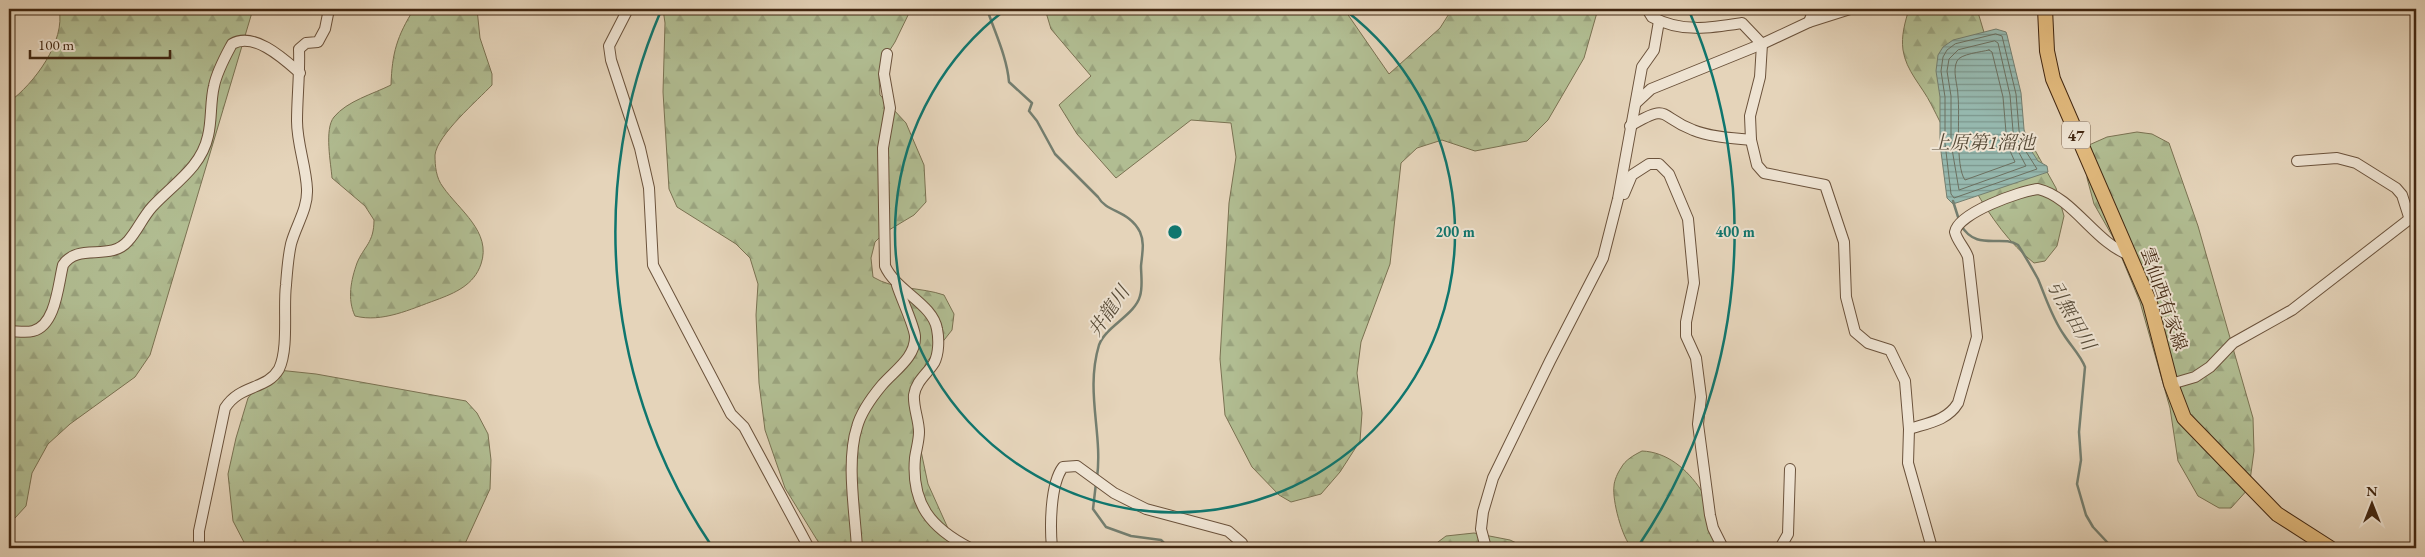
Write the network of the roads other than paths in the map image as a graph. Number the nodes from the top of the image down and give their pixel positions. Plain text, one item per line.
1 (330, 9) edge
2 (628, 9) edge
3 (1647, 9) edge
4 (1814, 9) edge
5 (1850, 9) edge
6 (2045, 9) edge
7 (1659, 21) junction
8 (1809, 22) junction
9 (1762, 44) junction
10 (886, 54) dead end
11 (300, 73) junction
12 (1637, 102) junction
13 (1630, 126) junction
14 (1751, 140) junction
15 (2297, 161) dead end
16 (1618, 200) junction
17 (2413, 217) edge
18 (2130, 255) junction
19 (897, 284) junction
20 (9, 331) edge
21 (2171, 384) junction
22 (1909, 429) junction
23 (1790, 469) dead end
24 (957, 544) edge
25 (2324, 547) edge
26 (199, 548) edge
27 (809, 548) edge
28 (858, 548) edge
29 (970, 548) edge
30 (1052, 548) edge
31 (1243, 548) edge
32 (1486, 548) edge
33 (1723, 548) edge
34 (1780, 548) edge
35 (1932, 548) edge

1 - 11 street
2 - 27 street
3 - 7 street
4 - 8 street
5 - 8 street
6 - 18 main road, 雲仙西有家線 / 47
7 - 9 street
7 - 12 street
8 - 9 street
9 - 12 street
9 - 14 street
10 - 19 street
11 - 20 street
11 - 26 street
12 - 13 street
13 - 14 street
13 - 16 street
14 - 22 street
15 - 17 street
16 - 32 street
16 - 33 street
17 - 21 street
18 - 21 main road, 雲仙西有家線 / 47
18 - 22 street
19 - 24 street
19 - 28 street
21 - 25 main road, 雲仙西有家線 / 47
22 - 35 street
23 - 34 street
24 - 29 street
30 - 31 street

